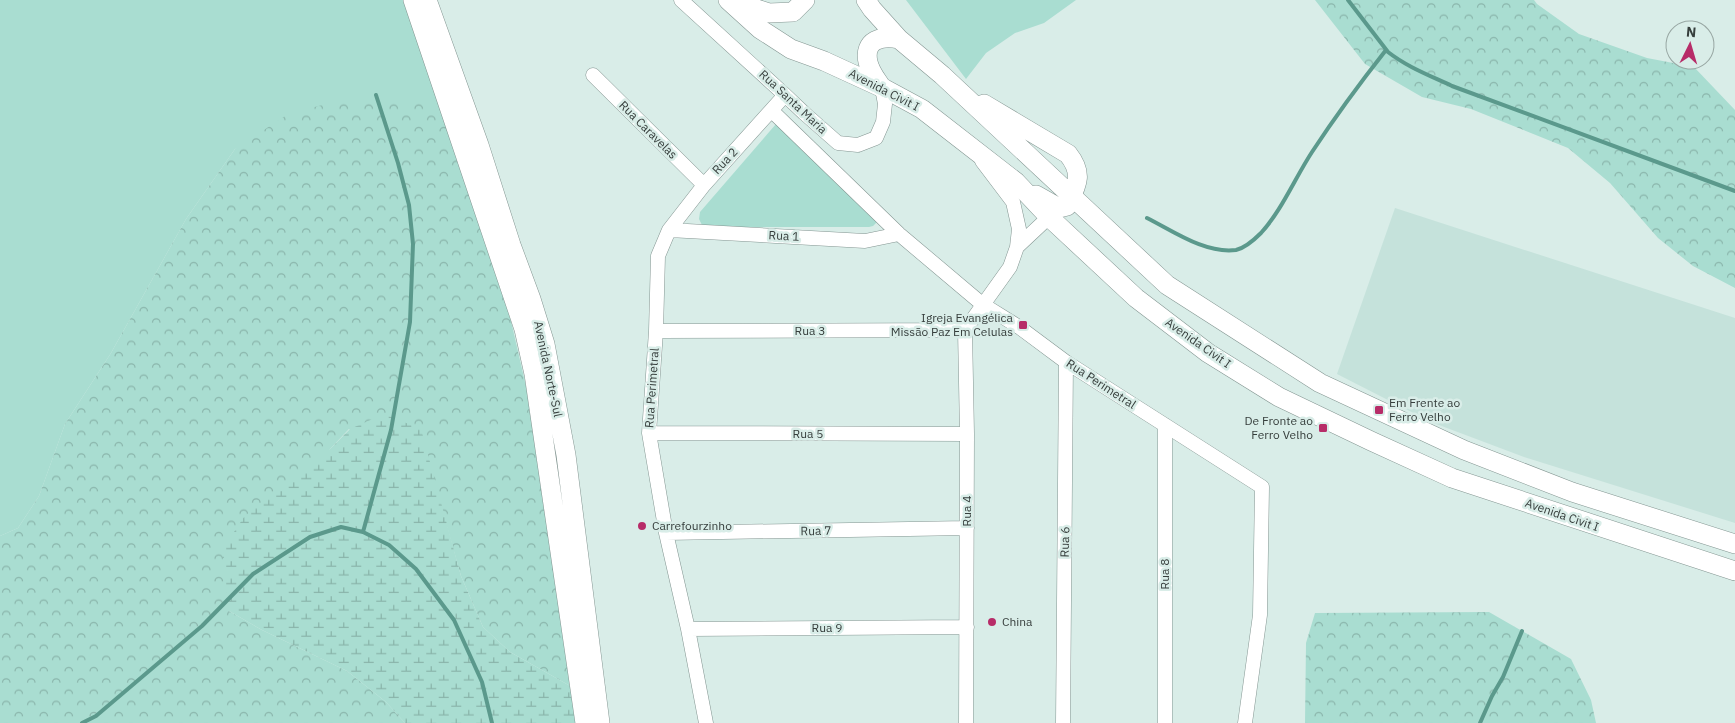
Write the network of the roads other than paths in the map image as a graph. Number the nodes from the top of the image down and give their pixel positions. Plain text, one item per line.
1 (413, 0) edge
2 (427, 0) edge
3 (681, 0) edge
4 (729, 0) edge
5 (805, 0) edge
6 (866, 0) edge
7 (899, 39) junction
8 (593, 75) dead end
9 (942, 75) junction
10 (882, 88) junction
11 (785, 95) junction
12 (772, 110) junction
13 (969, 145) junction
14 (1016, 182) junction
15 (704, 185) junction
16 (1071, 197) junction
17 (1049, 218) junction
18 (669, 230) junction
19 (899, 234) junction
20 (1017, 247) junction
21 (982, 304) junction
22 (965, 330) junction
23 (656, 331) junction
24 (1066, 362) junction
25 (1165, 425) junction
26 (649, 433) junction
27 (967, 434) junction
28 (967, 528) junction
29 (666, 533) junction
30 (1735, 544) edge
31 (1735, 571) edge
32 (967, 627) junction
33 (688, 629) junction
34 (585, 723) edge
35 (600, 723) edge
36 (706, 723) edge
37 (966, 723) edge
38 (1063, 723) edge
39 (1165, 723) edge
40 (1245, 723) edge

1 - 34 main road, Avenida Norte-Sul
2 - 35 main road, Avenida Norte-Sul
3 - 11 street, Rua Santa Maria
4 - 5 main road
4 - 10 main road, Avenida Civit I
6 - 7 main road, Avenida Civit I
7 - 9 main road, Avenida Civit I
7 - 10 main road
8 - 15 street, Rua Caravelas
9 - 16 main road, Avenida Civit I
9 - 16 main road
10 - 11 street, Rua Santa Maria
10 - 13 main road, Avenida Civit I
11 - 12 street, Rua 2
12 - 15 street, Rua 2
12 - 19 street, Rua Perimetral
13 - 14 main road, Avenida Civit I
13 - 20 street
14 - 16 main road
14 - 17 main road, Avenida Civit I
15 - 18 street, Rua 2
16 - 30 main road, Avenida Civit I
17 - 20 street
17 - 31 main road, Avenida Civit I
18 - 19 street, Rua 1
18 - 23 street, Rua Perimetral
19 - 21 street, Rua Perimetral
20 - 21 street
21 - 22 street
21 - 24 street, Rua Perimetral
22 - 23 street, Rua 3
22 - 27 street, Rua 4
23 - 26 street, Rua Perimetral
24 - 25 street, Rua Perimetral
24 - 38 street, Rua 6
25 - 39 street, Rua 8
25 - 40 street, Rua Perimetral
26 - 27 street, Rua 5
26 - 29 street, Rua Perimetral
27 - 28 street, Rua 4
28 - 29 street, Rua 7
28 - 32 street, Rua 4
29 - 33 street, Rua Perimetral
32 - 33 street, Rua 9
32 - 37 street, Rua 4
33 - 36 street, Rua Perimetral

